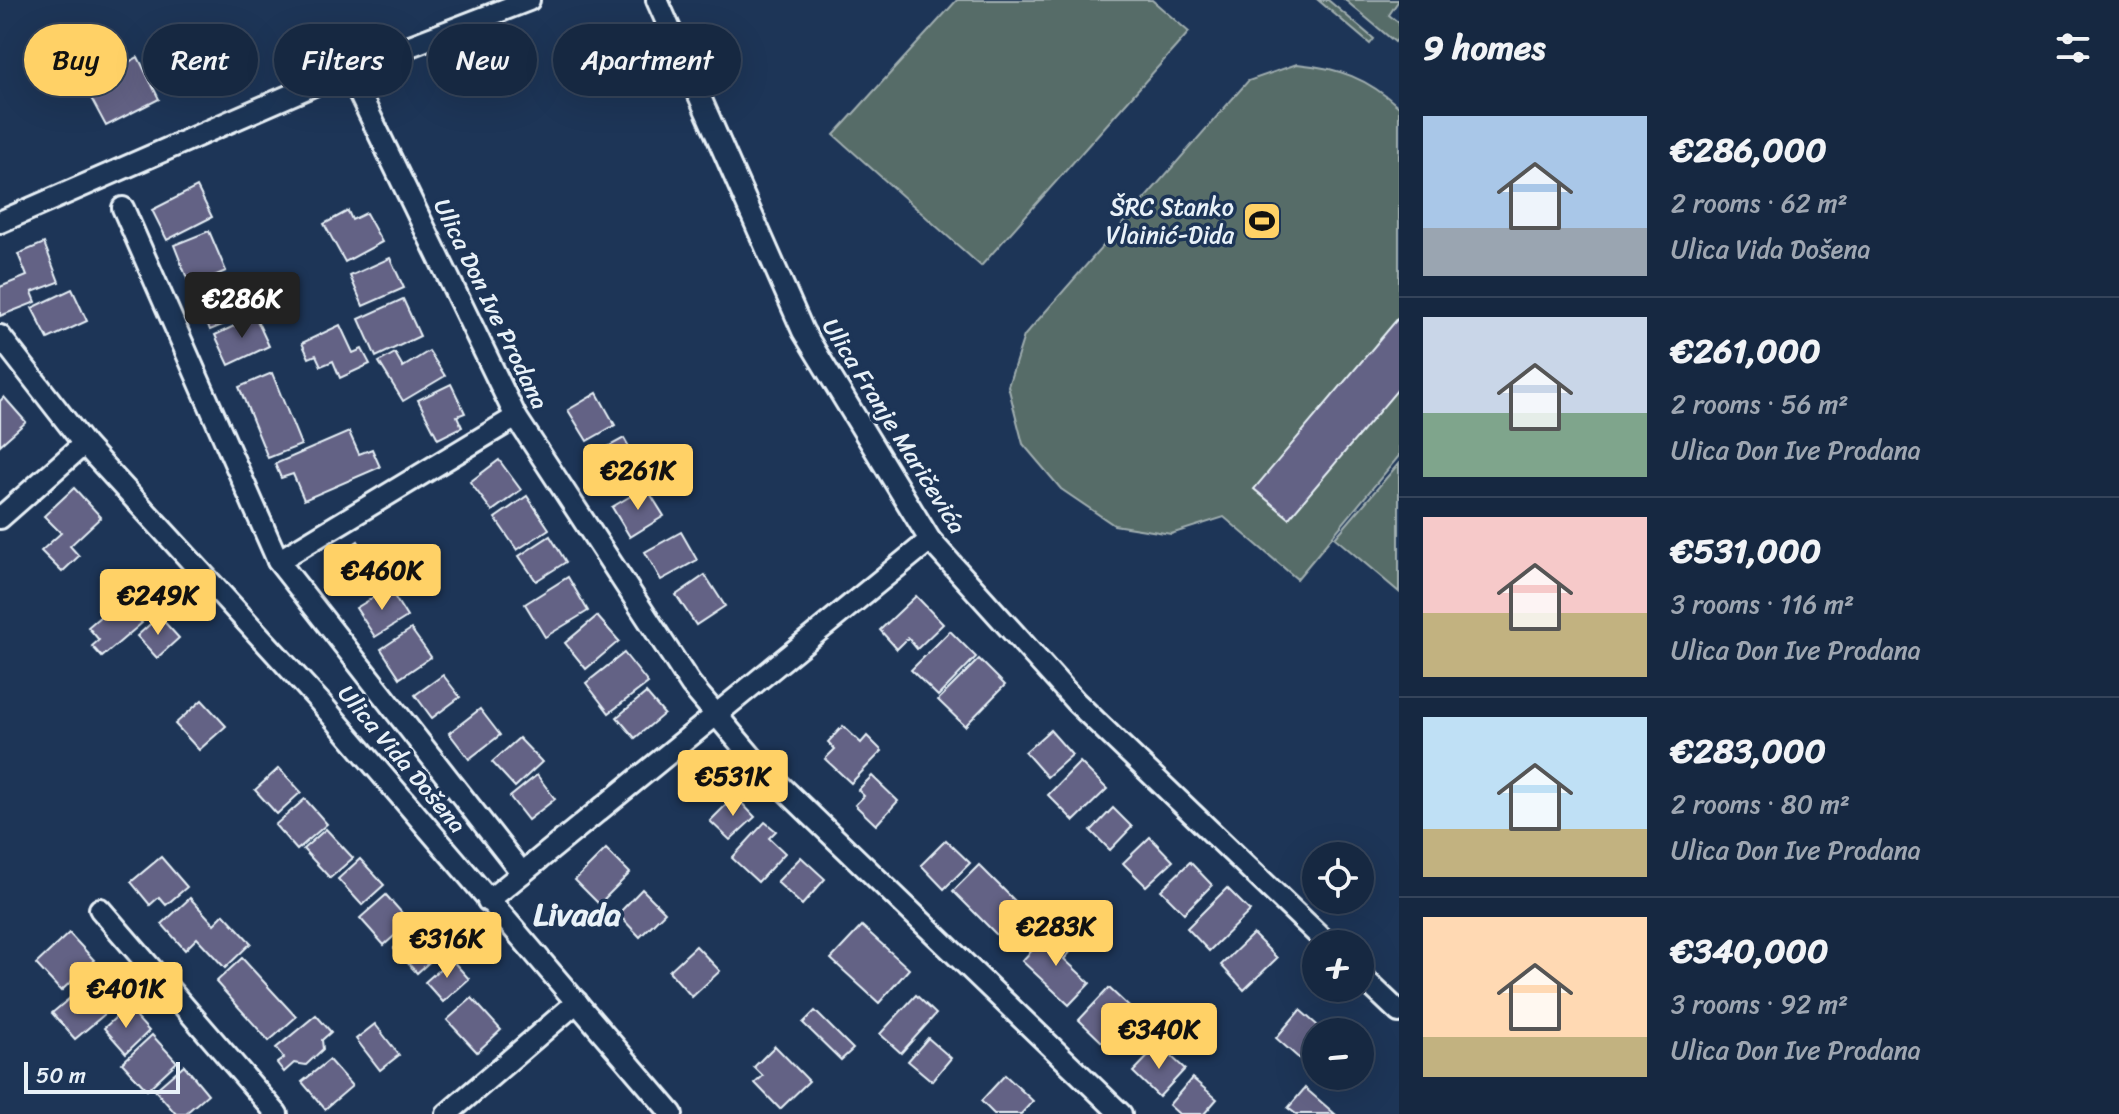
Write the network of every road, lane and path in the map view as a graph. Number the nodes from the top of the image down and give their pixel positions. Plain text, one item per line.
1 (529, 0) edge
2 (657, 0) edge
3 (412, 45) edge
4 (288, 96) edge
5 (361, 96) edge
6 (123, 208) dead end
7 (0, 222) edge
8 (0, 336) edge
9 (516, 417) junction
10 (84, 444) junction
11 (0, 518) edge
12 (930, 540) junction
13 (278, 561) junction
14 (713, 714) junction
15 (522, 873) junction
16 (488, 901) junction
17 (100, 909) dead end
18 (1313, 930) edge
19 (1374, 988) edge
20 (577, 1002) junction
21 (1399, 1012) edge
22 (277, 1114) edge
23 (447, 1114) edge
24 (672, 1114) edge
25 (1121, 1114) edge

1 - 3 street
2 - 12 street, Ulica Franje Maričevića
4 - 7 street
5 - 9 street, Ulica Don Ive Prodana
6 - 13 street, Ulica Vida Došena
8 - 10 street, Ulica Vida Došena
9 - 13 street
9 - 14 street, Ulica Don Ive Prodana
10 - 11 street
10 - 16 street, Ulica Vida Došena
12 - 14 street
12 - 18 street, Ulica Franje Maričevića
13 - 15 street, Ulica Vida Došena
14 - 15 street
14 - 25 street, Ulica Don Ive Prodana
15 - 16 street
16 - 20 street, Ulica Vida Došena
17 - 22 street
19 - 21 street
20 - 23 street
20 - 24 street, Ulica Vida Došena

